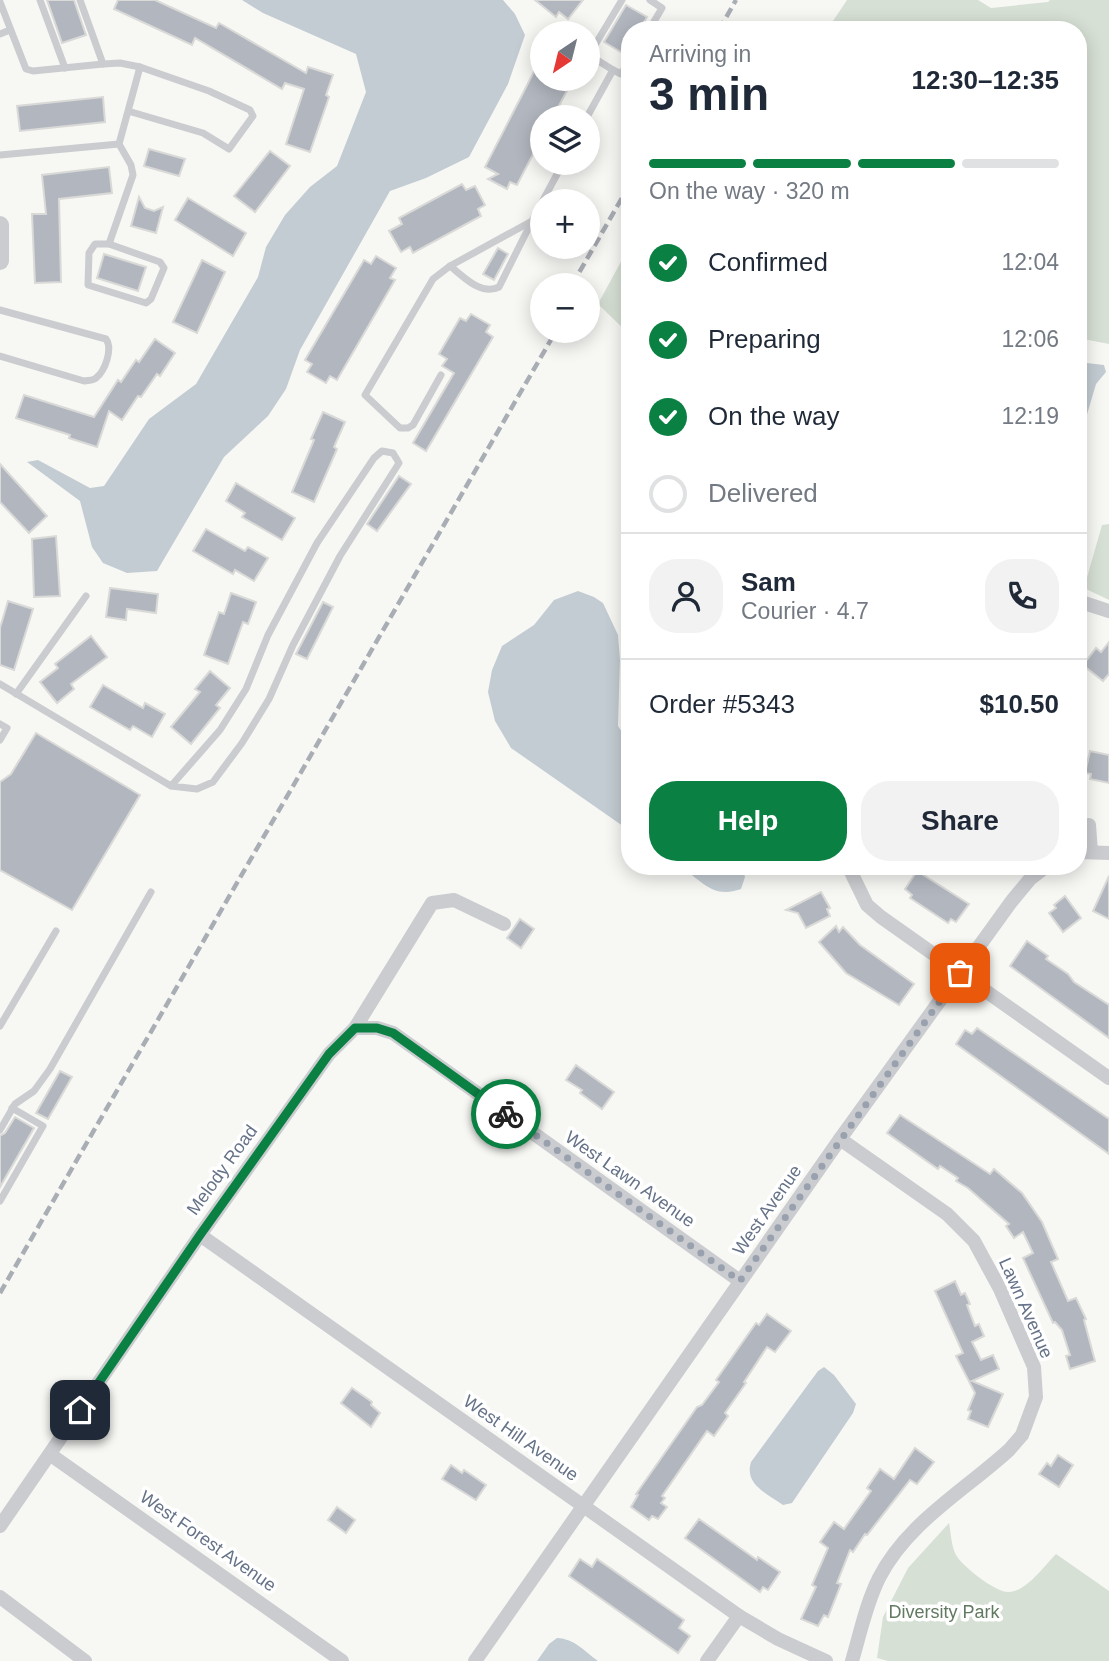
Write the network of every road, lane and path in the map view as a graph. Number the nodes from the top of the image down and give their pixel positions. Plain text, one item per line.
1 (40, 0) edge
2 (80, 0) edge
3 (622, 0) edge
4 (650, 0) edge
5 (0, 2) edge
6 (654, 21) edge
7 (10, 30) junction
8 (0, 34) edge
9 (103, 64) junction
10 (140, 67) junction
11 (65, 68) junction
12 (613, 70) junction
13 (621, 74) edge
14 (594, 105) edge
15 (128, 111) junction
16 (119, 144) junction
17 (0, 155) edge
18 (530, 222) edge
19 (0, 225) edge
20 (530, 225) edge
21 (109, 244) junction
22 (0, 261) edge
23 (450, 266) junction
24 (0, 310) edge
25 (0, 356) edge
26 (441, 374) dead end
27 (86, 596) dead end
28 (1087, 604) edge
29 (1109, 611) edge
30 (0, 684) edge
31 (16, 694) junction
32 (0, 724) edge
33 (0, 740) edge
34 (171, 786) junction
35 (1089, 825) dead end
36 (1087, 836) edge
37 (1087, 852) edge
38 (1109, 853) edge
39 (852, 875) edge
40 (1035, 875) edge
41 (151, 892) dead end
42 (504, 924) dead end
43 (56, 931) dead end
44 (960, 973) junction
45 (0, 1026) edge
46 (355, 1028) junction
47 (1109, 1078) edge
48 (12, 1108) junction
49 (0, 1130) edge
50 (840, 1139) junction
51 (0, 1201) edge
52 (200, 1235) junction
53 (740, 1281) junction
54 (51, 1455) junction
55 (582, 1505) junction
56 (0, 1526) edge
57 (0, 1597) edge
58 (739, 1616) junction
59 (85, 1661) edge
60 (342, 1661) edge
61 (475, 1661) edge
62 (707, 1661) edge
63 (826, 1661) edge
64 (852, 1661) edge

1 - 11 lane
2 - 9 lane
3 - 12 lane
4 - 6 lane
5 - 7 lane
7 - 8 lane
7 - 11 lane
9 - 10 lane
9 - 11 lane
10 - 15 lane
10 - 15 lane
12 - 13 lane
12 - 14 lane
15 - 16 lane
16 - 17 lane
16 - 21 lane
18 - 23 lane
19 - 22 street
20 - 23 lane
21 - 21 lane
23 - 26 lane
24 - 25 lane
27 - 31 lane
28 - 29 street
30 - 31 lane
31 - 34 lane
32 - 33 lane
34 - 34 lane
35 - 36 street
37 - 38 street
39 - 44 street
40 - 44 street, West Avenue
41 - 48 lane
42 - 46 street, Melody Road
43 - 45 lane
44 - 47 street
44 - 50 street, West Avenue
46 - 52 street, Melody Road
46 - 53 street, West Lawn Avenue
48 - 49 lane
48 - 51 lane
50 - 53 street, West Avenue
50 - 64 street, Lawn Avenue
52 - 54 street, Melody Road
52 - 55 street, West Hill Avenue
53 - 55 street, West Avenue
54 - 56 street, Melody Road
54 - 60 street, West Forest Avenue
55 - 58 street, West Hill Avenue
55 - 61 street, West Avenue
57 - 59 street
58 - 62 street
58 - 63 street, West Hill Avenue

